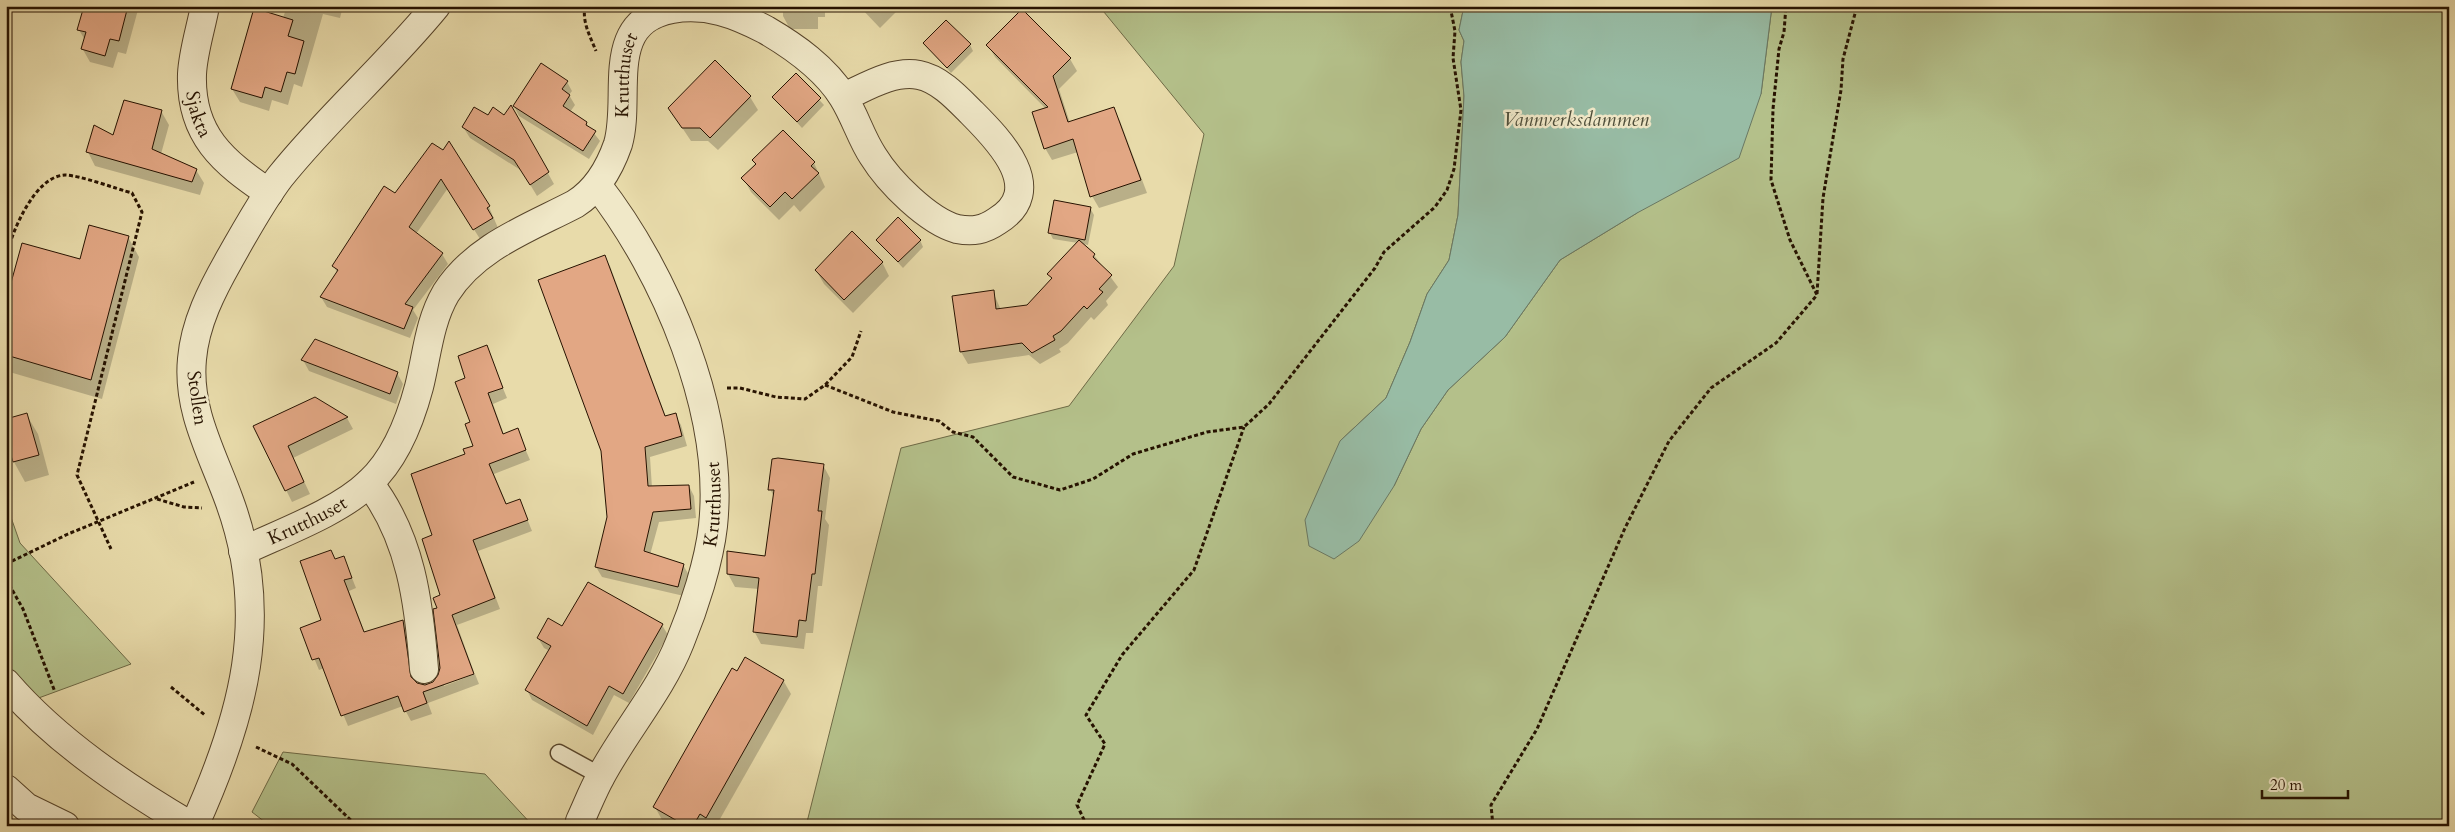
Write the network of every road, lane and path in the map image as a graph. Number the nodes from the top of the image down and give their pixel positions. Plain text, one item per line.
1 (205, 6) edge
2 (436, 6) edge
3 (1450, 6) edge
4 (1786, 6) edge
5 (1858, 6) edge
6 (844, 98) junction
7 (597, 185) junction
8 (269, 193) junction
9 (6, 257) edge
10 (1817, 295) junction
11 (862, 332) dead end
12 (825, 386) junction
13 (698, 389) junction
14 (1244, 427) junction
15 (217, 471) junction
16 (369, 483) junction
17 (156, 499) junction
18 (229, 500) junction
19 (97, 522) junction
20 (111, 549) dead end
21 (243, 552) junction
22 (6, 564) edge
23 (6, 579) edge
24 (424, 669) dead end
25 (171, 687) dead end
26 (10, 698) edge
27 (49, 724) junction
28 (231, 736) junction
29 (558, 753) dead end
30 (601, 776) junction
31 (6, 789) edge
32 (580, 821) dead end
33 (65, 826) edge
34 (193, 826) edge
35 (357, 826) edge
36 (1086, 826) edge
37 (1493, 826) edge

1 - 8 street, Sjakta
2 - 8 street, Stollen
3 - 14 path
4 - 10 path
5 - 10 path
6 - 6 street, Krutthuset
6 - 7 street, Krutthuset
7 - 13 street, Krutthuset
7 - 16 street, Krutthuset
8 - 15 street, Stollen
9 - 19 path
10 - 37 path
11 - 12 path
12 - 13 path
12 - 14 path
13 - 30 street, Krutthuset
14 - 36 path
15 - 17 path
15 - 18 street, Stollen
16 - 21 street, Krutthuset
16 - 24 street
17 - 18 path
17 - 19 path
18 - 21 street, Stollen
19 - 20 path
19 - 22 path
21 - 28 street, Stollen
23 - 27 path
25 - 28 path
26 - 27 street
27 - 34 street
28 - 34 street, Stollen
28 - 35 path
29 - 30 lane
30 - 32 street, Krutthuset
31 - 33 street

